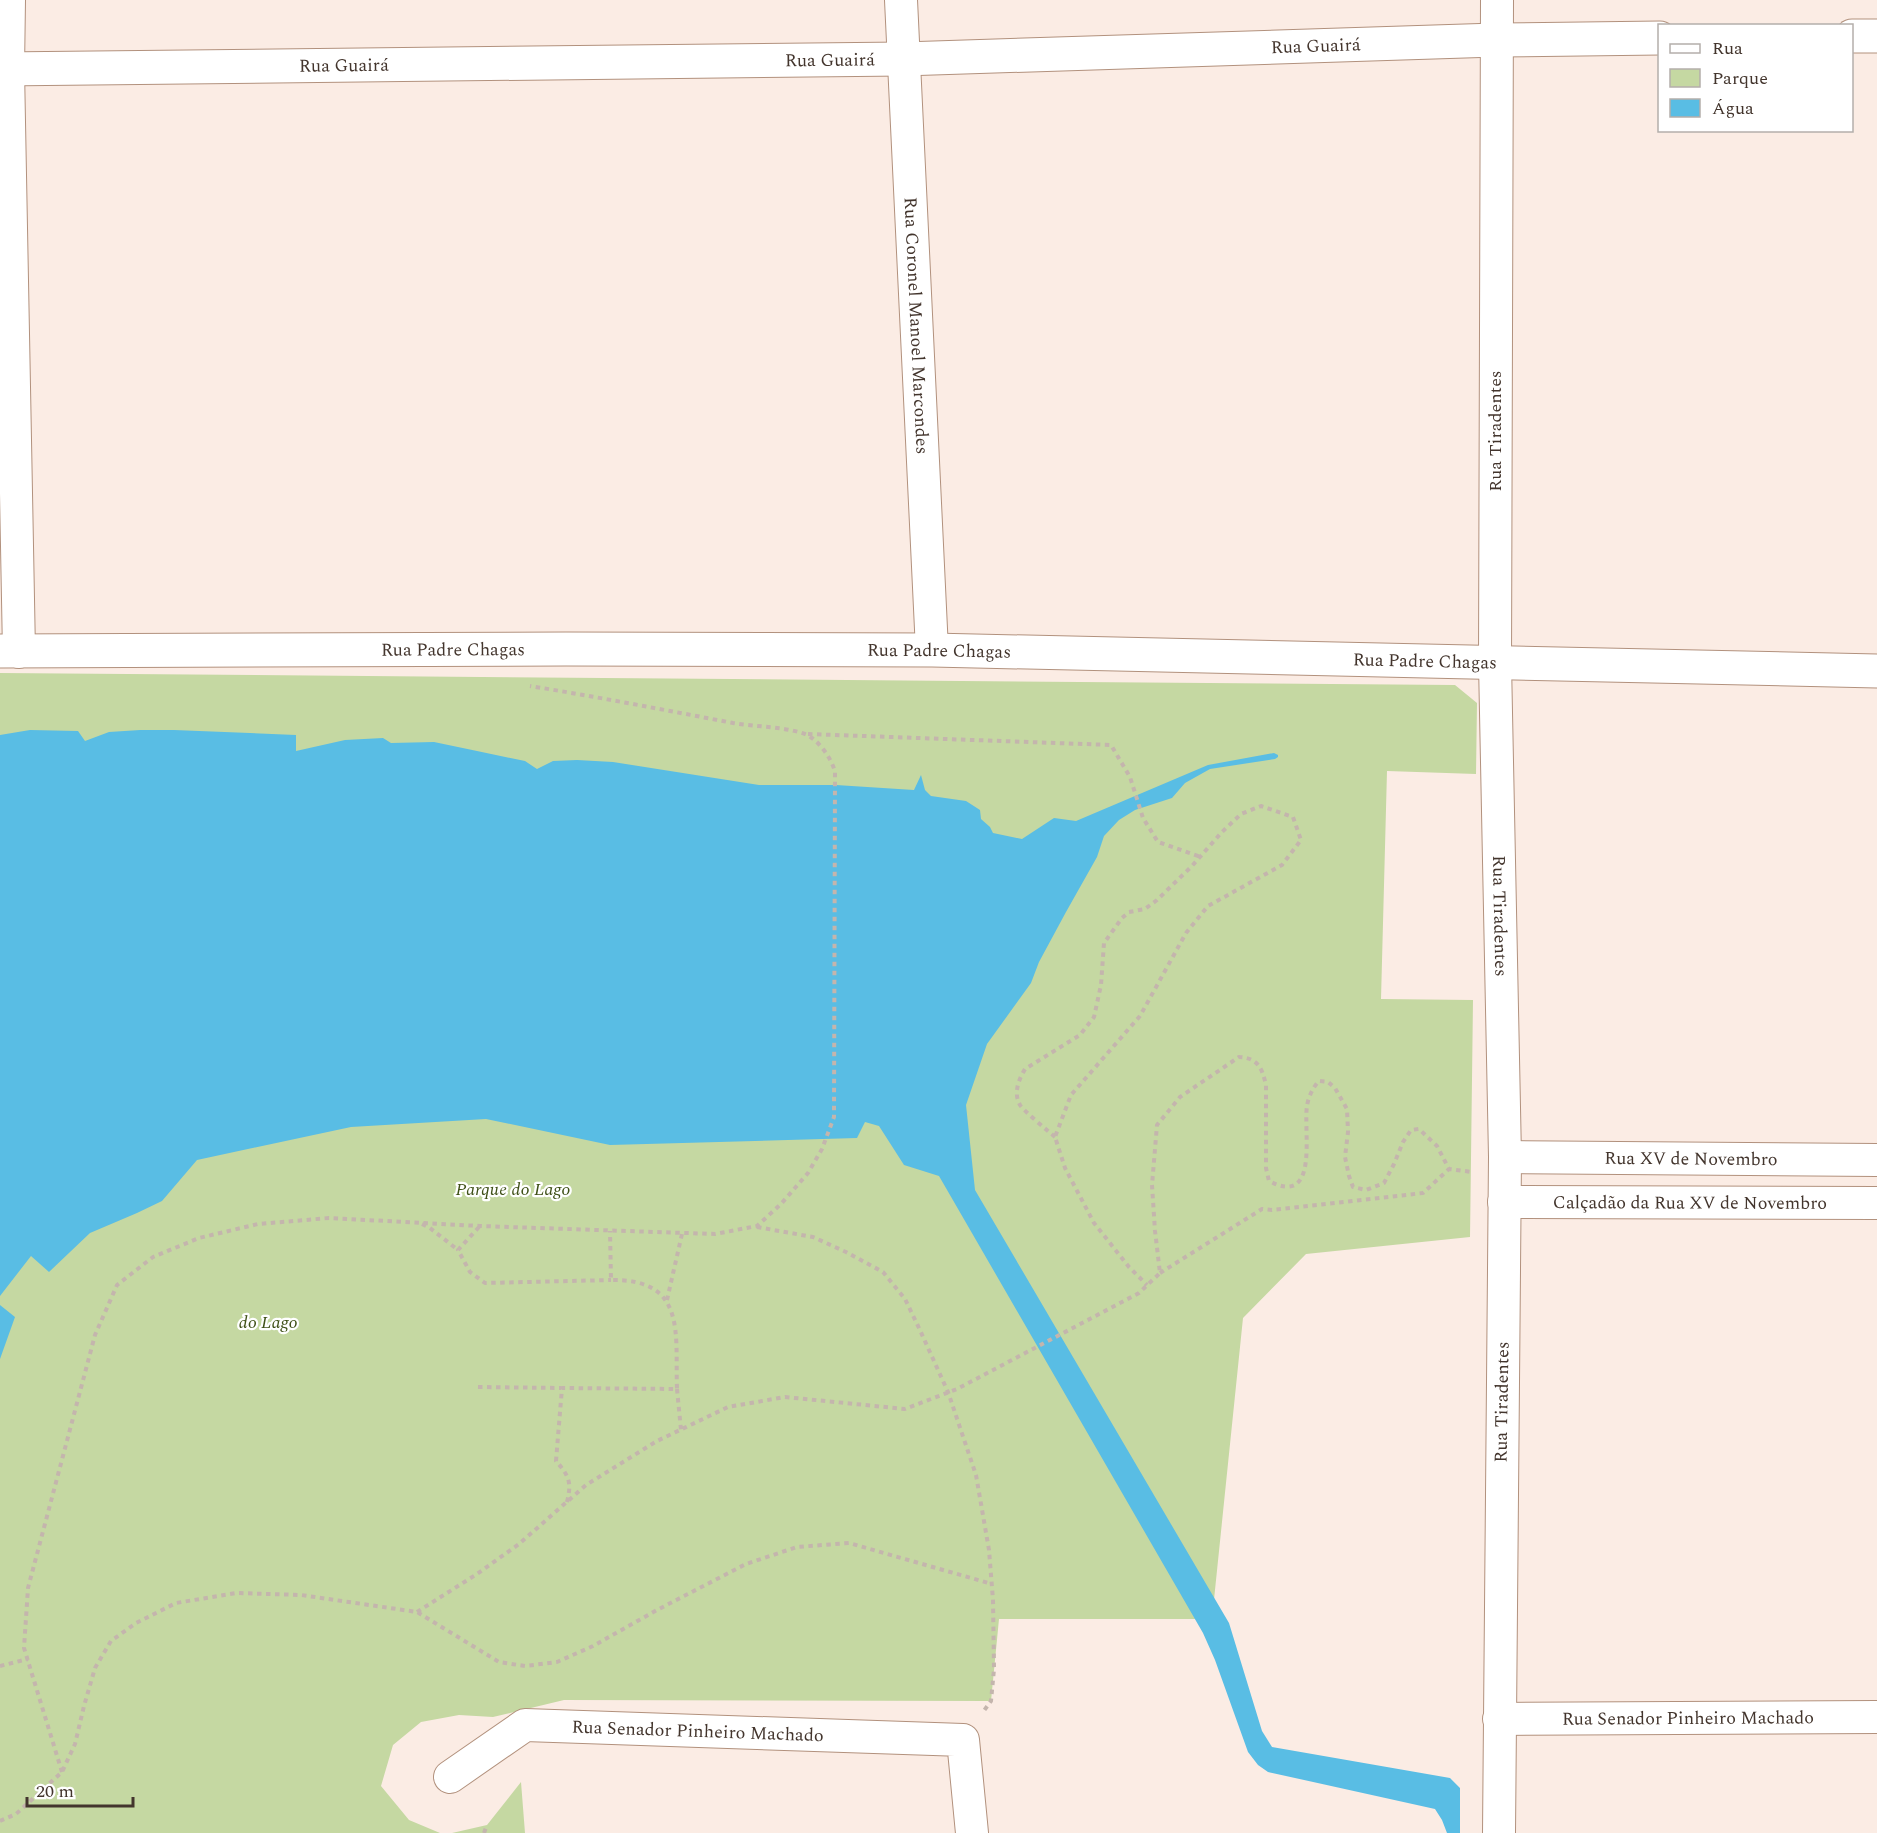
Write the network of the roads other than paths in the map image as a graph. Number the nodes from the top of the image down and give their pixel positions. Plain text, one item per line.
1 (9, 0) edge
2 (900, 0) edge
3 (1497, 0) edge
4 (1853, 36) edge
5 (1877, 36) edge
6 (1658, 38) edge
7 (1496, 40) junction
8 (903, 59) junction
9 (4, 69) edge
10 (932, 650) junction
11 (10, 652) edge
12 (1495, 663) junction
13 (1877, 671) edge
14 (1877, 1160) edge
15 (1505, 1179) junction
16 (1877, 1203) edge
17 (1877, 1717) edge
18 (1499, 1719) junction
19 (450, 1777) dead end
20 (972, 1833) edge
21 (1498, 1833) edge

1 - 9 street
2 - 8 street, Rua Coronel Manoel Marcondes
3 - 7 street, Rua Tiradentes
4 - 5 street
6 - 7 street, Rua Guairá
7 - 8 street, Rua Guairá
7 - 12 street, Rua Tiradentes
8 - 9 street, Rua Guairá
8 - 10 street, Rua Coronel Manoel Marcondes
9 - 11 street
10 - 11 street, Rua Padre Chagas
10 - 12 street, Rua Padre Chagas
12 - 13 street, Rua Padre Chagas
12 - 15 street, Rua Tiradentes
14 - 15 street, Rua XV de Novembro
15 - 16 street, Calçadão da Rua XV de Novembro
15 - 18 street, Rua Tiradentes
17 - 18 street, Rua Senador Pinheiro Machado
18 - 21 street, Rua Tiradentes
19 - 20 street, Rua Senador Pinheiro Machado

